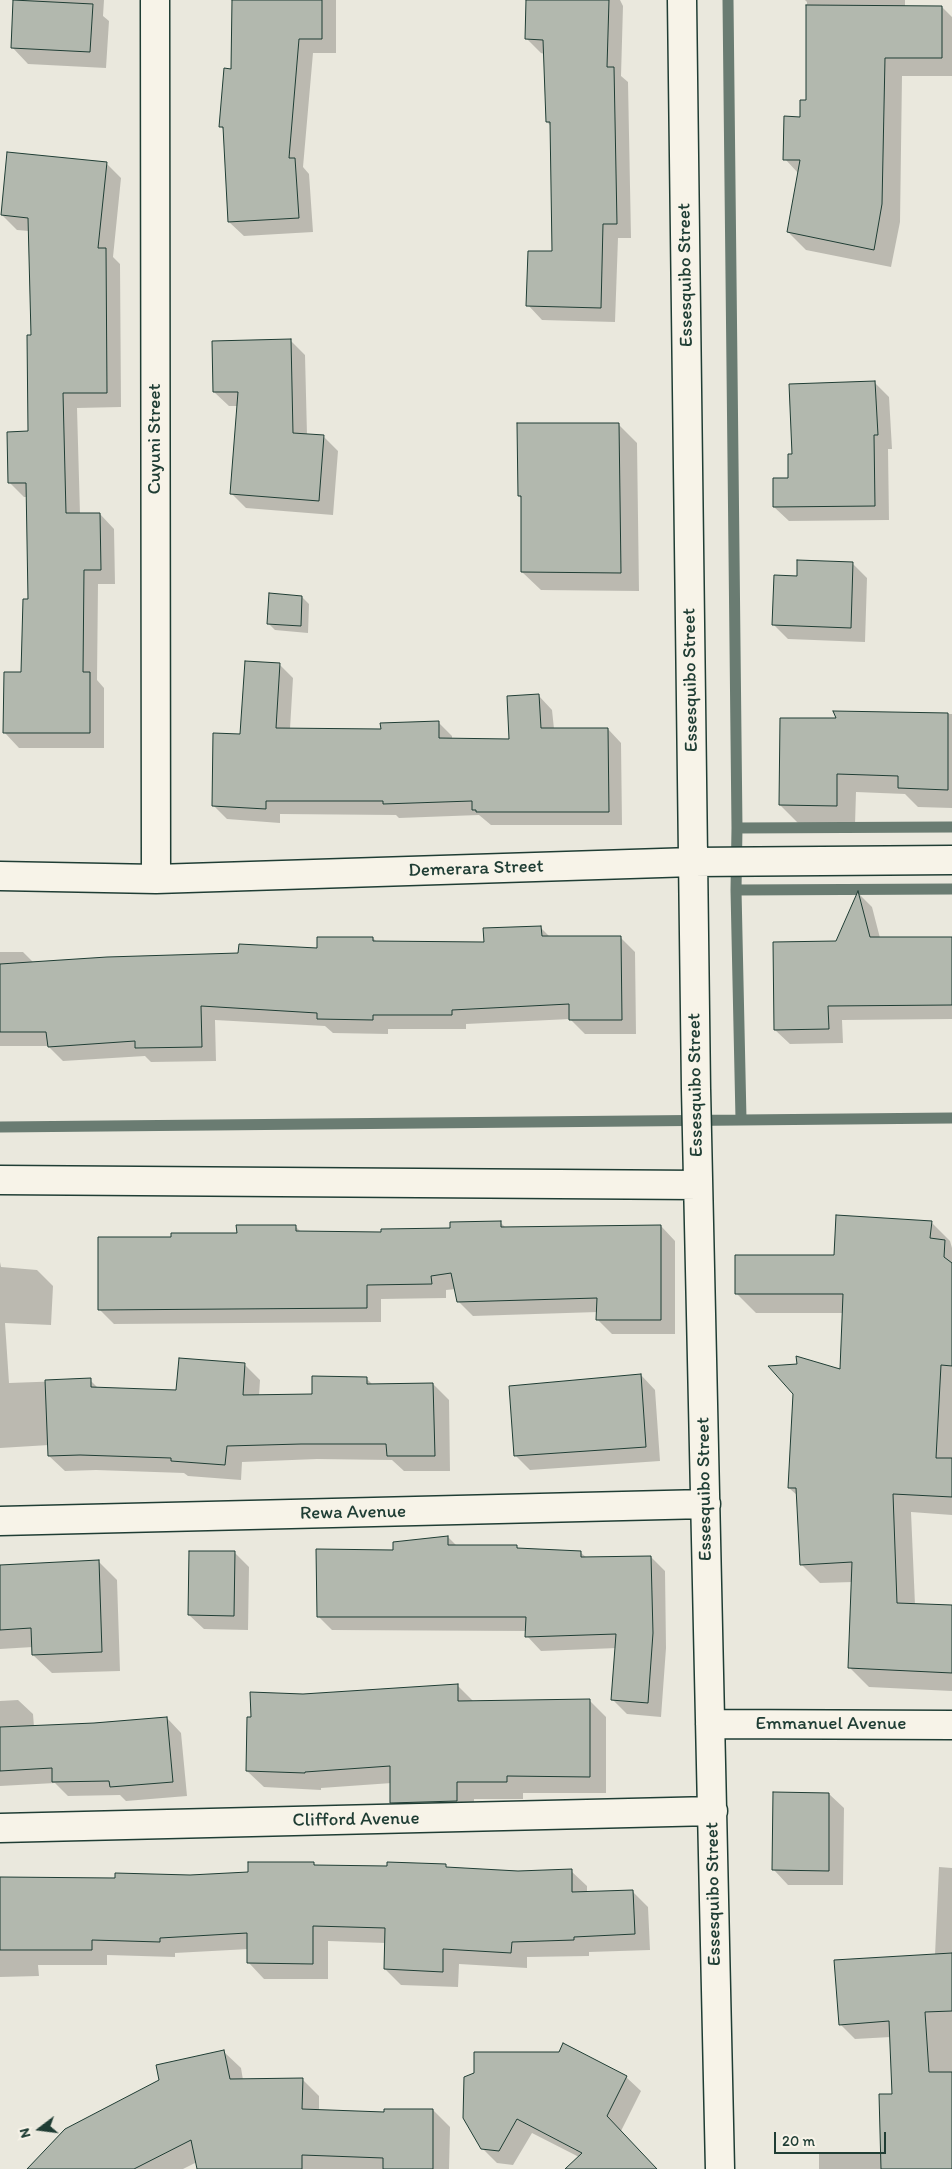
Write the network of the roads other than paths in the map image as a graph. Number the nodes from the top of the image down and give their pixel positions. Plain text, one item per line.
1 (155, 0) edge
2 (682, 0) edge
3 (952, 860) edge
4 (693, 862) junction
5 (0, 876) edge
6 (156, 879) junction
7 (0, 1180) edge
8 (698, 1185) junction
9 (706, 1504) junction
10 (0, 1521) edge
11 (710, 1724) junction
12 (952, 1725) edge
13 (712, 1811) junction
14 (0, 1828) edge
15 (720, 2169) edge

1 - 6 street, Cuyuni Street
2 - 4 street, Essesquibo Street
3 - 4 street, Demerara Street
4 - 6 street, Demerara Street
4 - 8 street, Essesquibo Street
5 - 6 street, Demerara Street
7 - 8 street
8 - 9 street, Essesquibo Street
9 - 10 street, Rewa Avenue
9 - 11 street, Essesquibo Street
11 - 12 street, Emmanuel Avenue
11 - 13 street, Essesquibo Street
13 - 14 street, Clifford Avenue
13 - 15 street, Essesquibo Street

